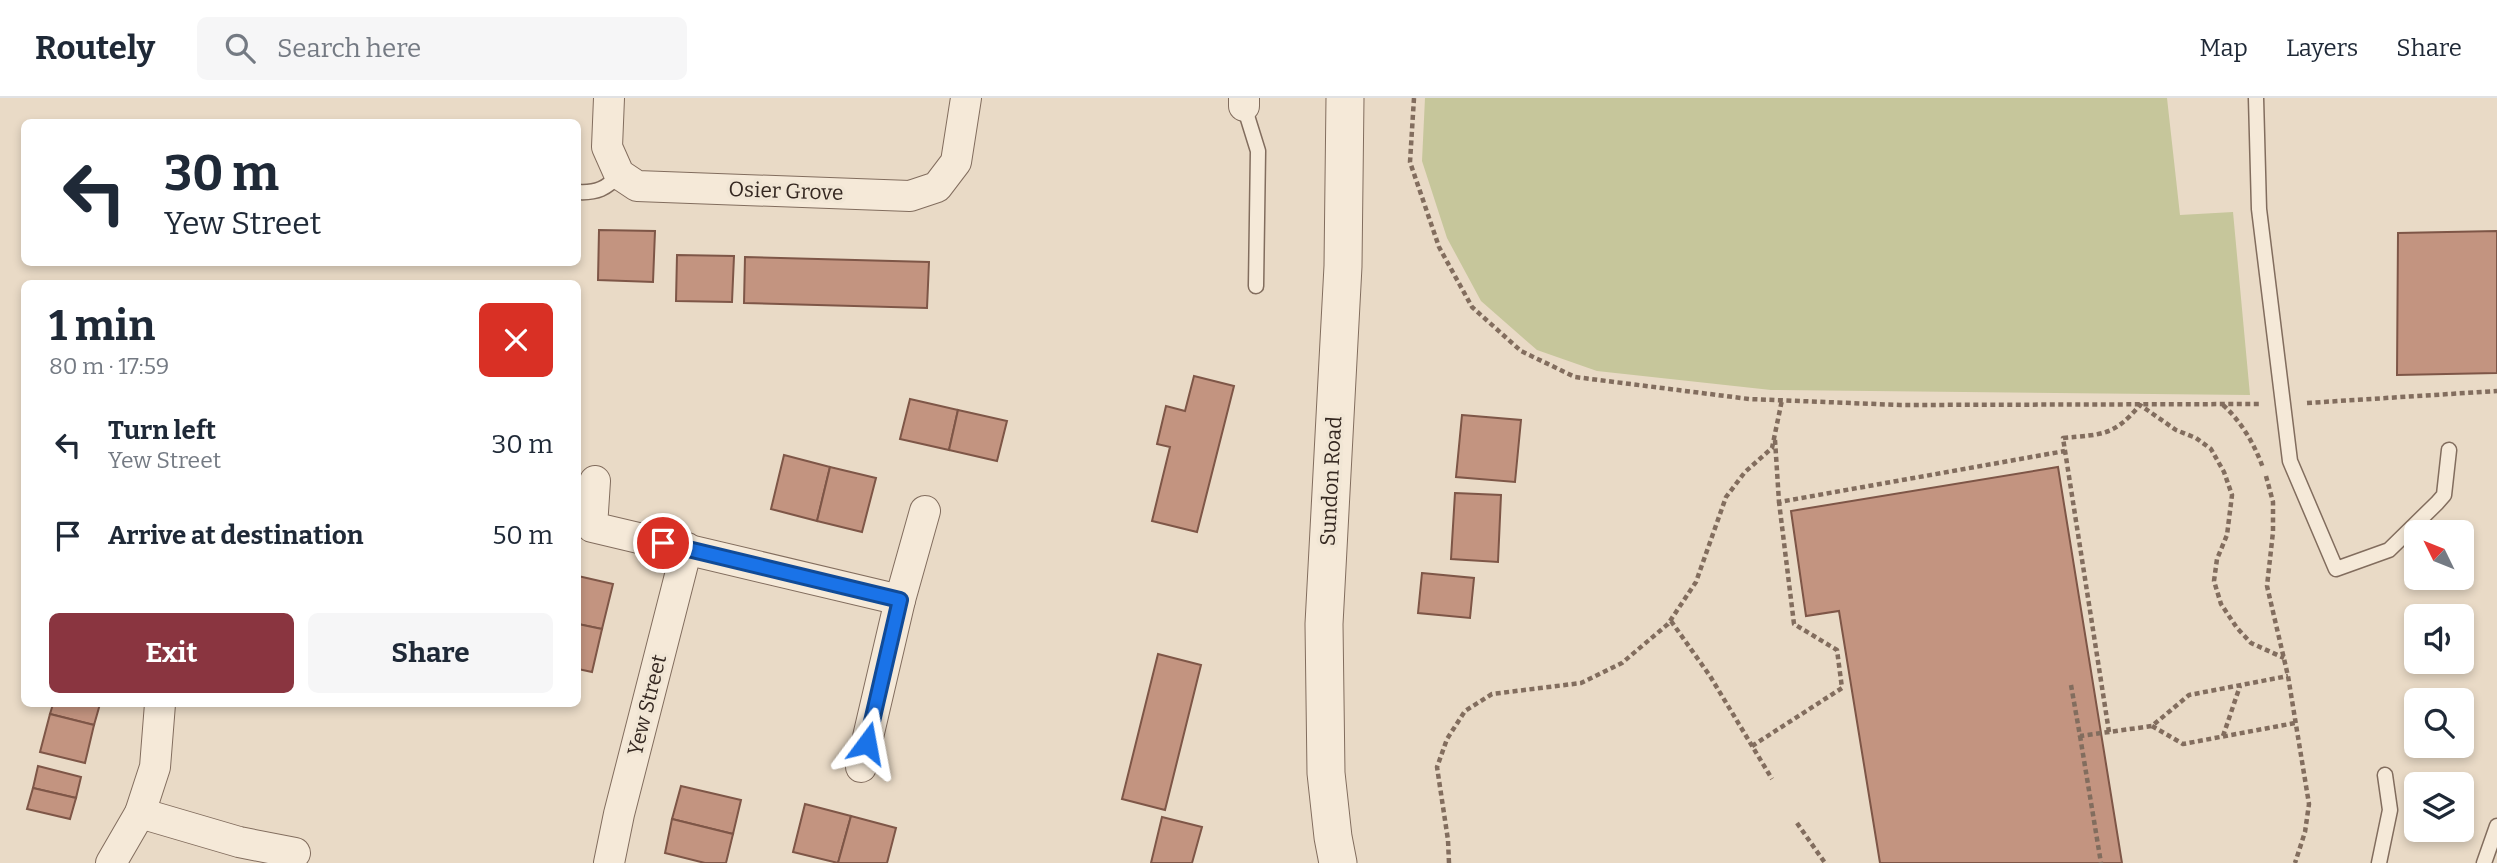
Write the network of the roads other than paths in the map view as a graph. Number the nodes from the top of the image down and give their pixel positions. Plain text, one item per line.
1 (609, 98) edge
2 (967, 98) edge
3 (1345, 98) edge
4 (2256, 98) edge
5 (1244, 102) edge
6 (619, 174) junction
7 (581, 192) edge
8 (1256, 286) dead end
9 (2449, 450) dead end
10 (595, 481) dead end
11 (925, 510) dead end
12 (2424, 520) edge
13 (2404, 539) edge
14 (687, 548) junction
15 (900, 600) junction
16 (160, 707) edge
17 (861, 767) dead end
18 (2385, 775) dead end
19 (140, 813) junction
20 (2497, 826) edge
21 (295, 853) dead end
22 (111, 863) edge
23 (609, 863) edge
24 (1338, 863) edge
25 (2379, 863) edge
26 (2484, 863) edge

1 - 6 street
2 - 6 street, Osier Grove
3 - 24 street, Sundon Road
4 - 13 lane
5 - 8 lane
6 - 7 lane
9 - 12 lane
10 - 14 street
11 - 15 street
14 - 15 street
14 - 23 street, Yew Street
15 - 17 street
16 - 19 street
18 - 25 lane
19 - 21 street
19 - 22 street
20 - 26 lane

